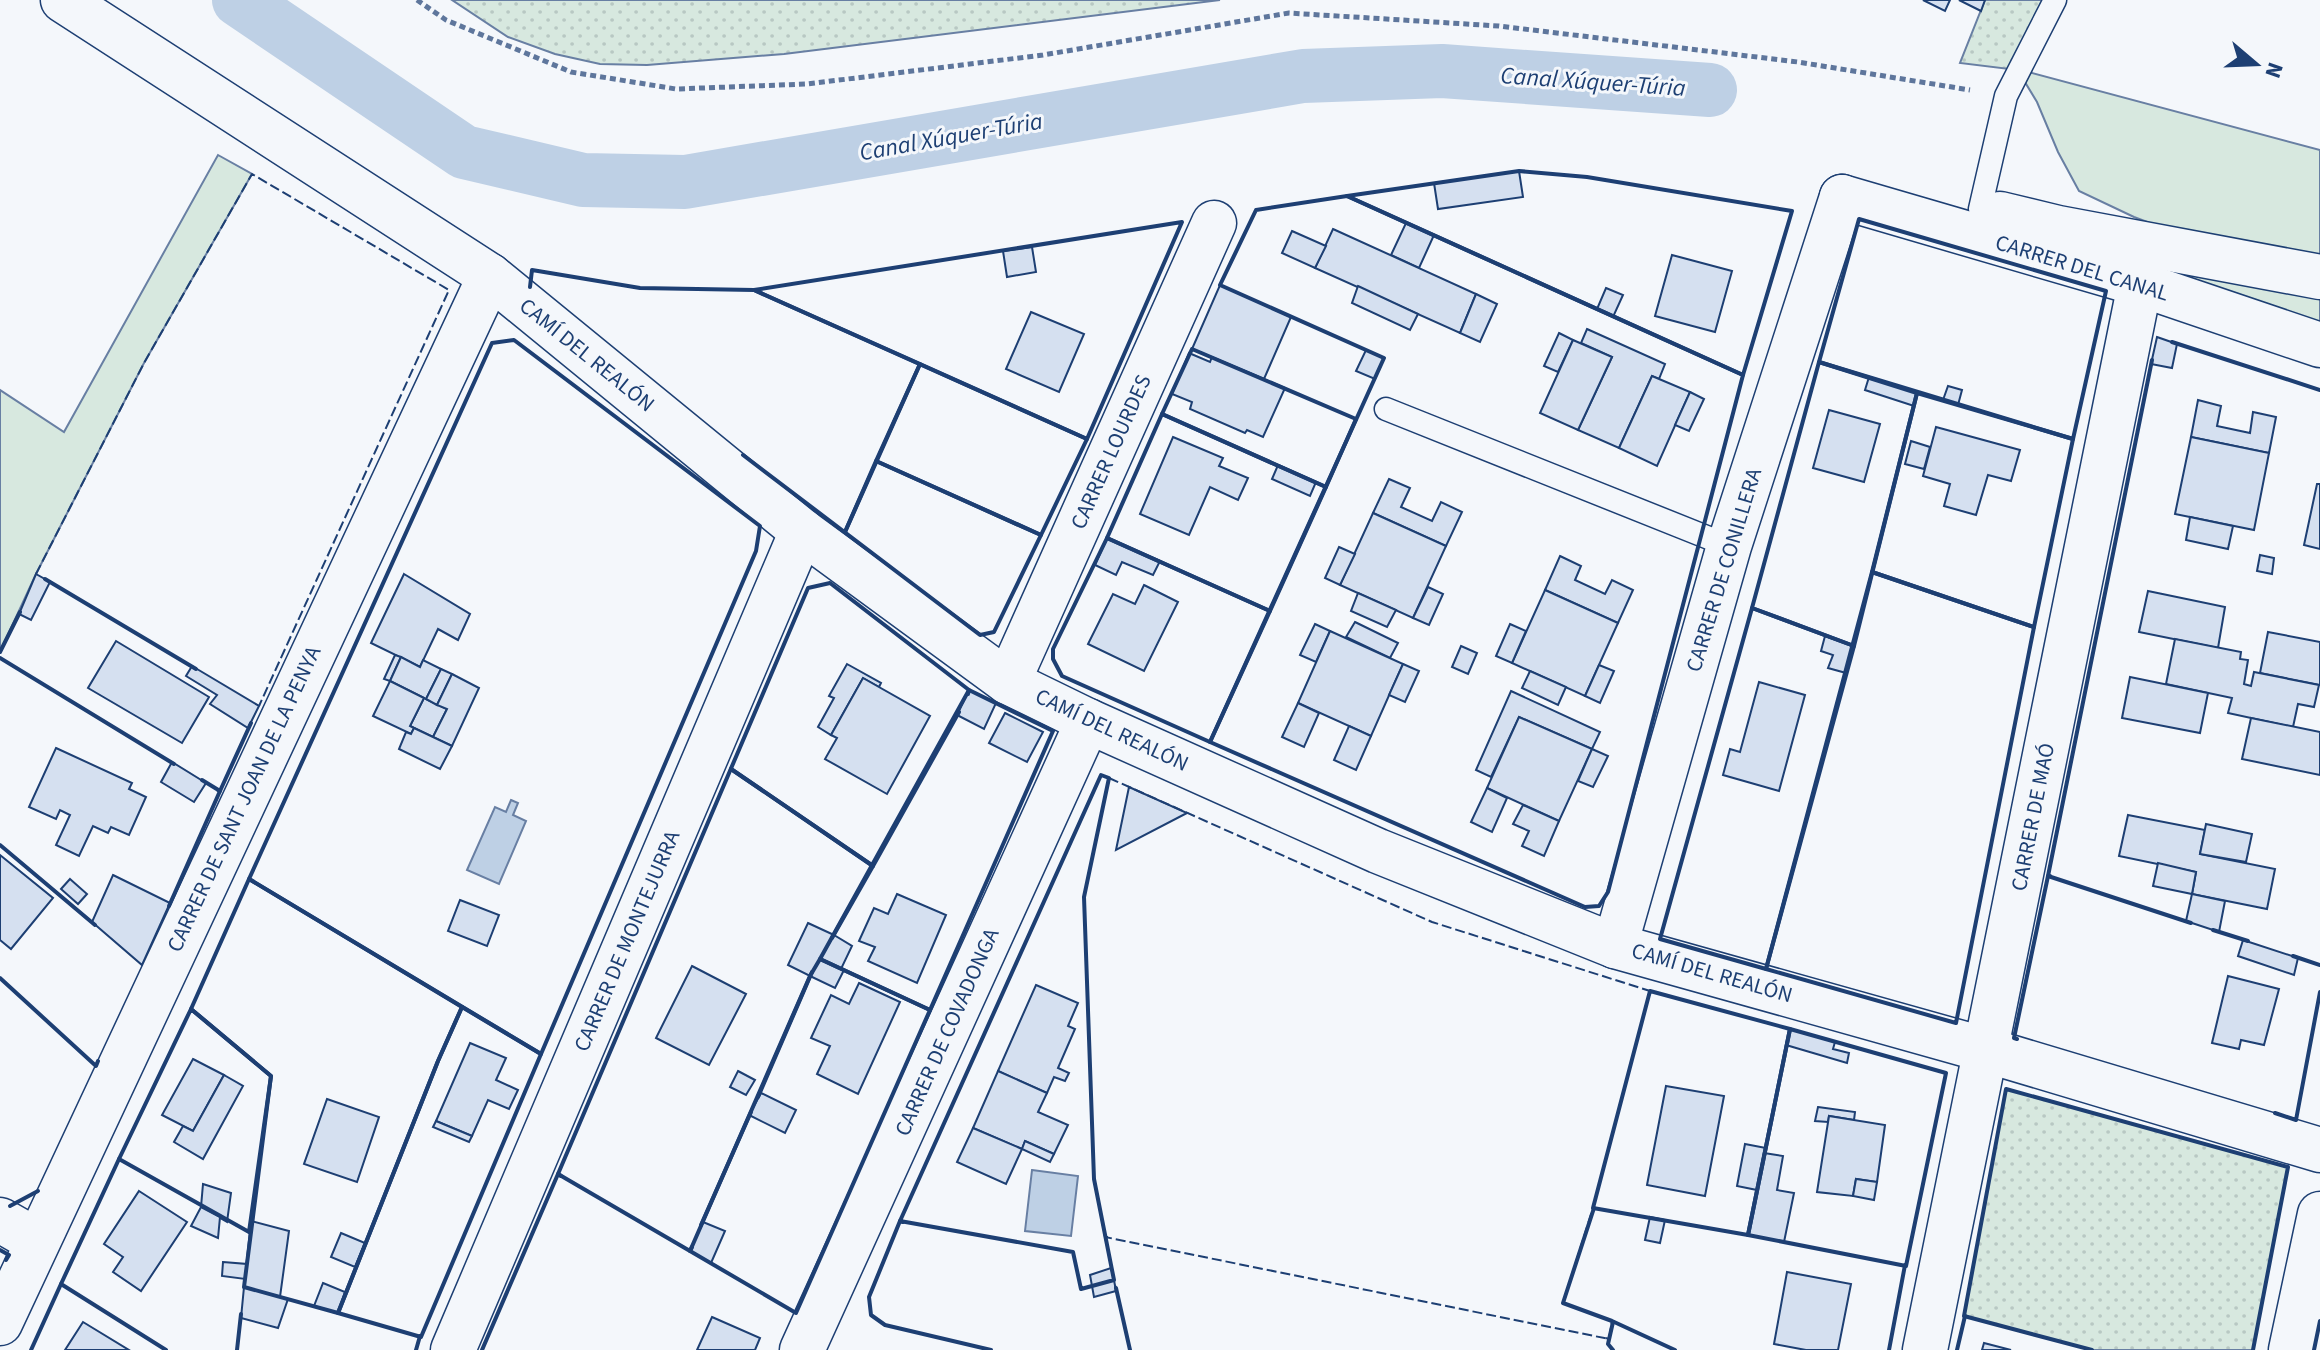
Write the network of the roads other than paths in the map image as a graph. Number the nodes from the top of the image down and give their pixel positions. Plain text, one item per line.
1 (63, 0) edge
2 (2055, 0) edge
3 (1842, 197) junction
4 (1980, 209) junction
5 (1214, 223) dead end
6 (490, 276) junction
7 (2320, 277) edge
8 (2140, 284) junction
9 (2320, 345) edge
10 (1386, 409) dead end
11 (802, 531) junction
12 (1729, 546) junction
13 (1008, 682) junction
14 (1088, 721) junction
15 (1615, 946) junction
16 (1986, 1050) junction
17 (2320, 1150) edge
18 (2320, 1214) edge
19 (18, 1230) edge
20 (0, 1323) edge
21 (814, 1348) edge
22 (453, 1350) edge
23 (1925, 1350) edge
24 (2291, 1350) edge

1 - 6 street, CAMÍ DEL REALÓN
2 - 4 lane
3 - 4 street
3 - 8 street, CARRER DEL CANAL
3 - 12 street, CARRER DE CONILLERA
4 - 7 street
5 - 13 street, CARRER LOURDES
6 - 11 street, CAMÍ DEL REALÓN
6 - 19 street, CARRER DE SANT JOAN DE LA PENYA
8 - 9 street, CARRER DEL CANAL
8 - 16 street, CARRER DE MAÓ
10 - 12 lane
11 - 13 street, CAMÍ DEL REALÓN
11 - 22 street, CARRER DE MONTEJURRA
12 - 15 street, CARRER DE CONILLERA
13 - 14 street, CAMÍ DEL REALÓN
14 - 15 street, CAMÍ DEL REALÓN
14 - 21 street, CARRER DE COVADONGA
15 - 16 street, CAMÍ DEL REALÓN
16 - 17 street, CAMÍ DEL REALÓN
16 - 23 street, CARRER DE MAÓ
18 - 24 street
19 - 20 street, CARRER DE SANT JOAN DE LA PENYA

